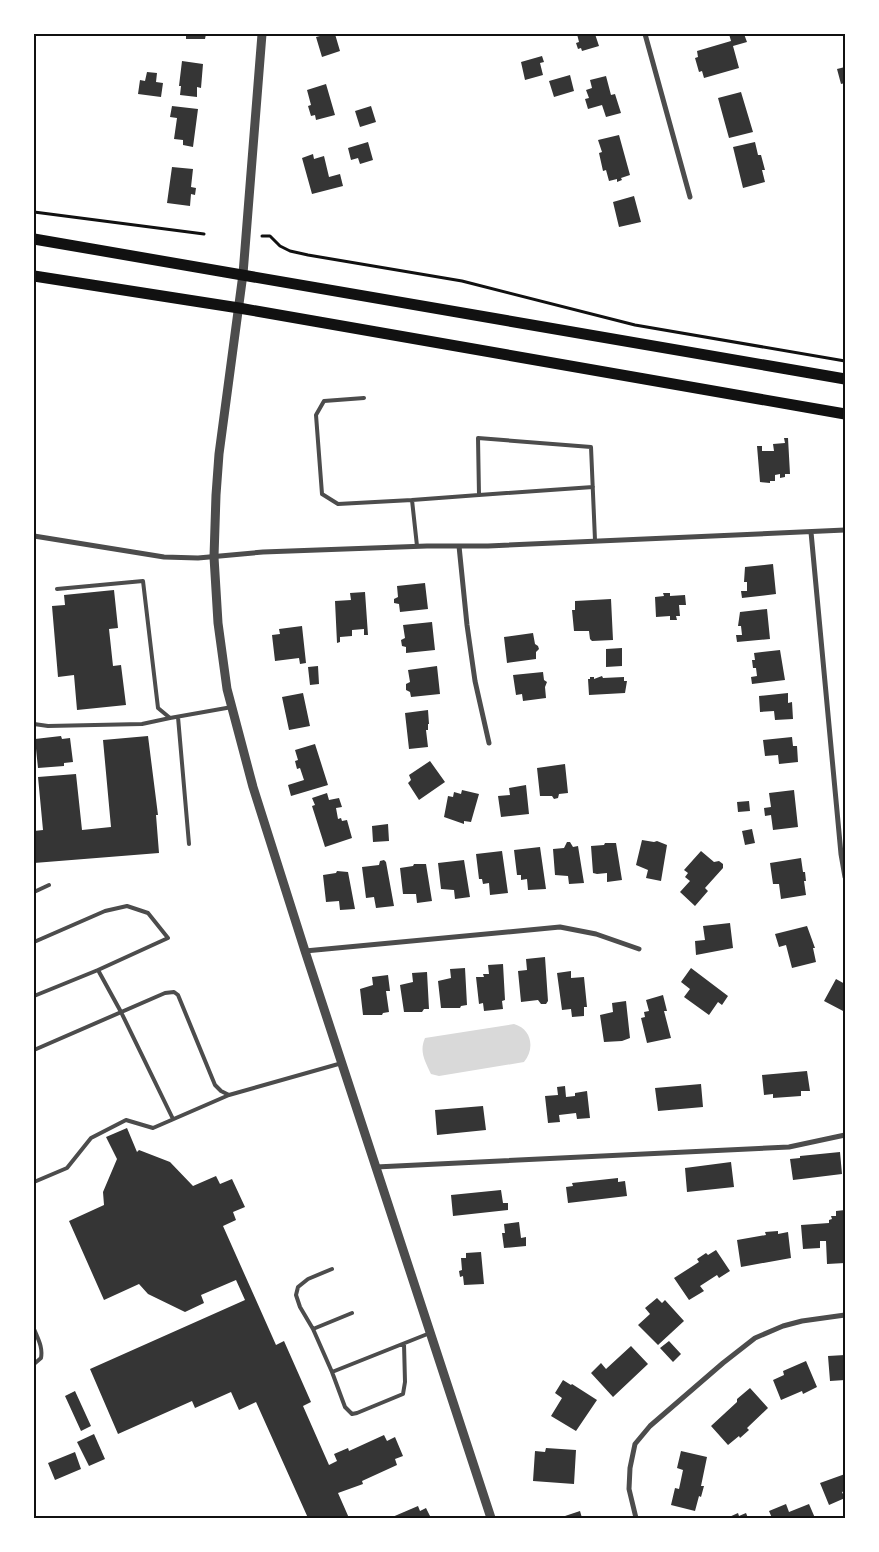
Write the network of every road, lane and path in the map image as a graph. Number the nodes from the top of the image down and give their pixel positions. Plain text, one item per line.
1 (262, 34) edge
2 (645, 34) edge
3 (690, 197) dead end
4 (34, 212) edge
5 (204, 234) dead end
6 (262, 236) dead end
7 (34, 239) edge
8 (243, 274) junction
9 (34, 276) edge
10 (239, 308) junction
11 (845, 361) edge
12 (845, 378) edge
13 (364, 398) dead end
14 (845, 414) edge
15 (593, 487) junction
16 (480, 495) junction
17 (412, 500) junction
18 (845, 530) edge
19 (811, 532) junction
20 (34, 536) edge
21 (595, 540) junction
22 (417, 546) junction
23 (459, 546) junction
24 (214, 557) junction
25 (57, 589) dead end
26 (232, 707) junction
27 (178, 716) junction
28 (170, 718) junction
29 (34, 724) edge
30 (489, 743) dead end
31 (189, 844) dead end
32 (845, 877) edge
33 (49, 885) dead end
34 (34, 892) edge
35 (34, 942) edge
36 (638, 949) dead end
37 (305, 950) junction
38 (98, 970) junction
39 (34, 996) edge
40 (121, 1012) junction
41 (34, 1050) edge
42 (342, 1063) junction
43 (229, 1095) junction
44 (173, 1119) junction
45 (845, 1135) edge
46 (376, 1167) junction
47 (34, 1182) edge
48 (332, 1269) dead end
49 (352, 1313) dead end
50 (845, 1315) edge
51 (34, 1329) edge
52 (313, 1329) junction
53 (430, 1333) junction
54 (404, 1344) junction
55 (34, 1364) edge
56 (332, 1372) junction
57 (491, 1518) edge
58 (636, 1518) edge

1 - 8 street
2 - 3 street
4 - 5 path
6 - 11 path
7 - 8 main road
8 - 10 street
8 - 12 main road
9 - 10 main road
10 - 14 main road
10 - 24 street
13 - 17 lane
15 - 16 lane
15 - 16 lane
15 - 21 lane
16 - 17 lane
17 - 22 lane
18 - 19 street
19 - 21 street
19 - 32 street
20 - 24 street
21 - 23 street
22 - 23 street
22 - 24 street
23 - 30 street
24 - 26 street
25 - 28 lane
26 - 27 lane
26 - 37 street
27 - 28 lane
27 - 31 lane
28 - 29 lane
33 - 34 lane
35 - 38 lane
36 - 37 street
37 - 42 street
38 - 39 lane
38 - 40 lane
40 - 41 lane
40 - 43 lane
40 - 44 lane
42 - 43 lane
42 - 46 street
43 - 44 lane
44 - 47 lane
45 - 46 street
46 - 53 street
48 - 52 lane
49 - 52 lane
50 - 58 street
51 - 55 lane
52 - 56 lane
53 - 54 lane
53 - 57 street
54 - 56 lane
54 - 56 lane

